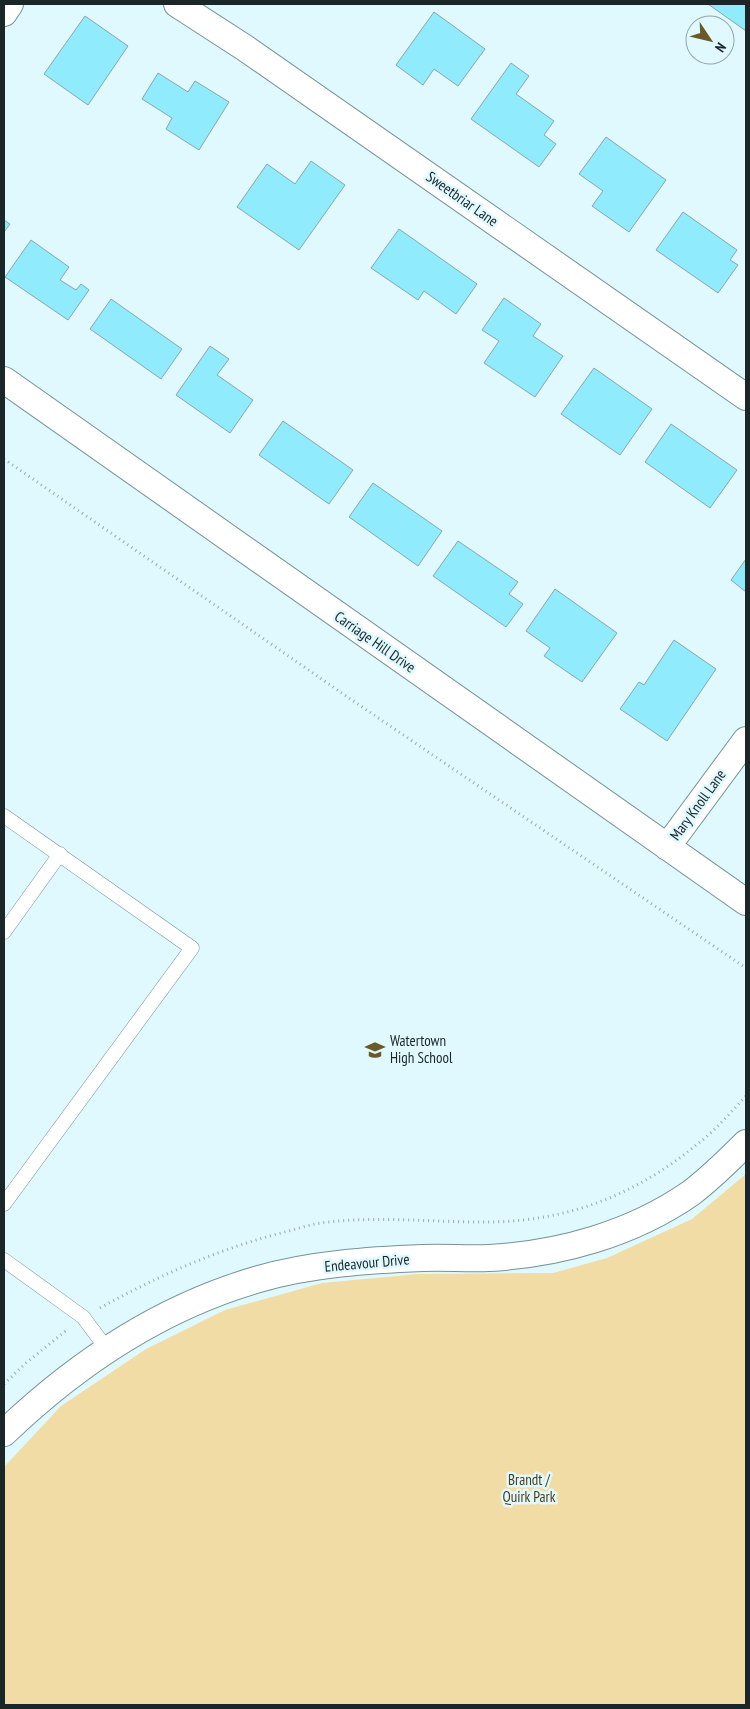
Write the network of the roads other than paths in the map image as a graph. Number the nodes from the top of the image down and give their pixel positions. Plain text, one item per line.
1 (10, 4) edge
2 (177, 4) edge
3 (4, 13) edge
4 (4, 380) edge
5 (746, 397) edge
6 (746, 740) edge
7 (4, 816) edge
8 (667, 847) junction
9 (60, 854) junction
10 (746, 902) edge
11 (4, 932) edge
12 (746, 1143) edge
13 (4, 1204) edge
14 (4, 1260) edge
15 (107, 1349) junction
16 (4, 1433) edge

1 - 3 street
2 - 5 street, Sweetbriar Lane
4 - 8 street, Carriage Hill Drive
6 - 8 street, Mary Knoll Lane
7 - 9 lane
8 - 10 street, Carriage Hill Drive
9 - 11 lane
9 - 13 lane
12 - 15 street, Endeavour Drive
14 - 15 lane
15 - 16 street, Endeavour Drive

